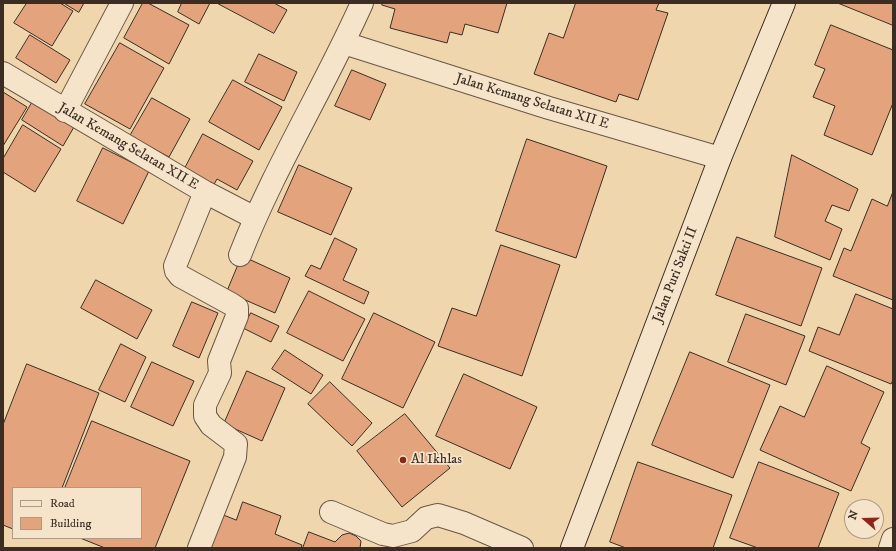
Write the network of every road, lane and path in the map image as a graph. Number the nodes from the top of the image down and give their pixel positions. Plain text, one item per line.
1 (122, 3) edge
2 (362, 3) edge
3 (784, 3) edge
4 (344, 43) junction
5 (3, 73) edge
6 (65, 111) junction
7 (720, 158) junction
8 (205, 192) junction
9 (255, 218) junction
10 (240, 255) dead end
11 (331, 512) dead end
12 (893, 539) edge
13 (198, 548) edge
14 (522, 548) edge
15 (572, 548) edge
16 (890, 548) edge

1 - 6 street
2 - 4 street
3 - 7 street, Jalan Puri Sakti II
4 - 7 street, Jalan Kemang Selatan XII E
4 - 9 street
5 - 6 street, Jalan Kemang Selatan XII E
6 - 8 street, Jalan Kemang Selatan XII E
7 - 15 street, Jalan Puri Sakti II
8 - 9 street, Jalan Kemang Selatan XII E
8 - 13 street
9 - 10 street
11 - 14 street
12 - 16 street

